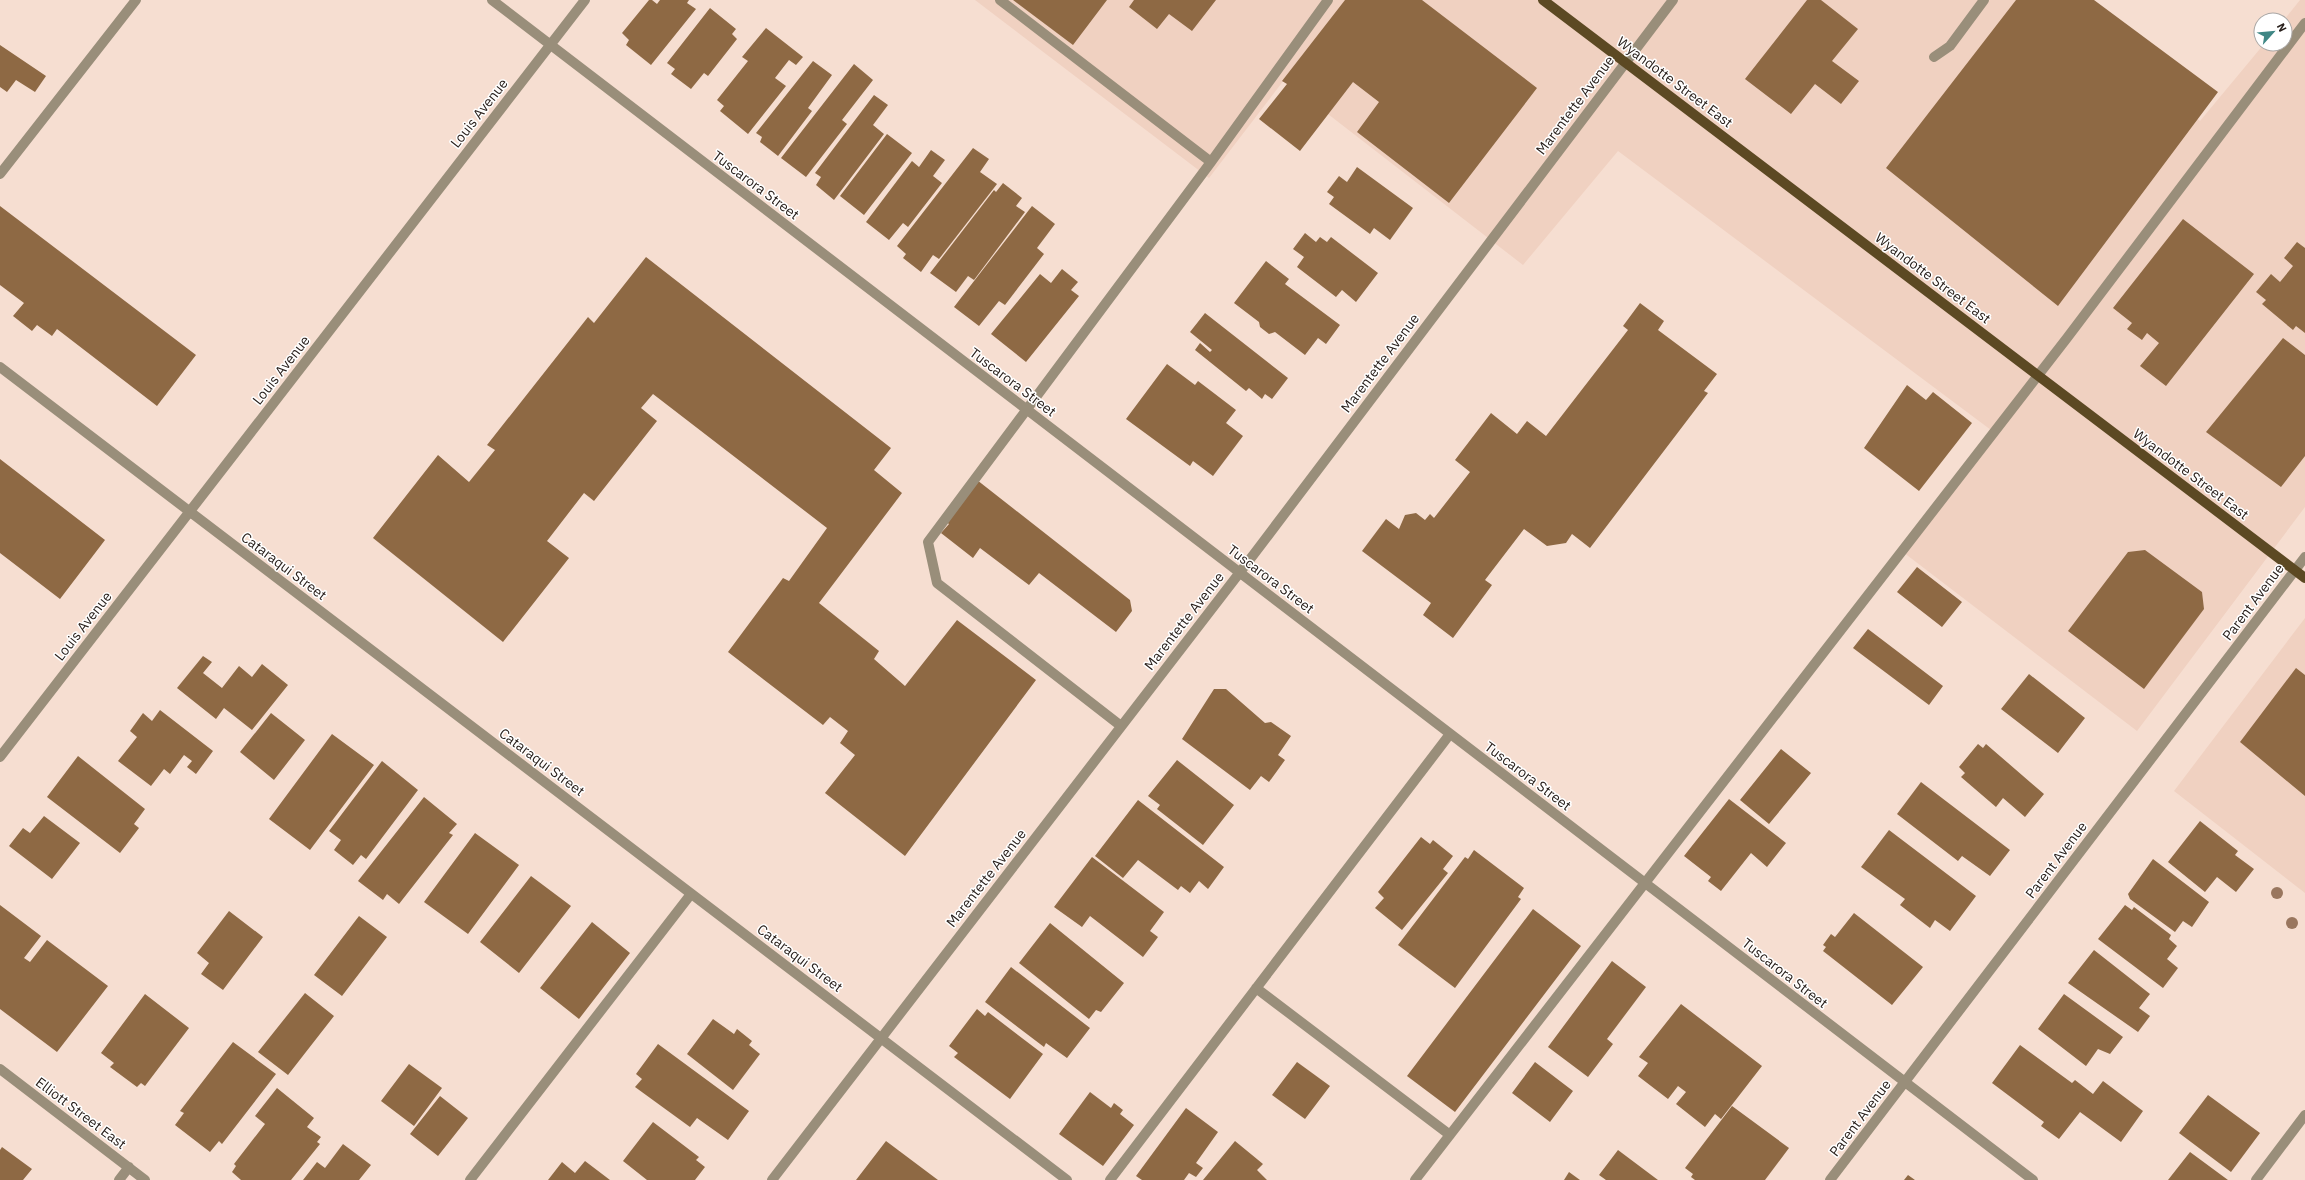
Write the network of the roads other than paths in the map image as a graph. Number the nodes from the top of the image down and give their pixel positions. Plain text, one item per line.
1 (136, 0) edge
2 (492, 0) edge
3 (584, 0) edge
4 (1000, 0) edge
5 (1328, 0) edge
6 (1543, 0) edge
7 (1672, 0) edge
8 (1984, 0) edge
9 (2305, 23) edge
10 (550, 44) junction
11 (1934, 57) dead end
12 (1625, 62) junction
13 (1211, 162) junction
14 (0, 174) edge
15 (0, 366) edge
16 (2037, 375) junction
17 (1025, 409) junction
18 (189, 512) junction
19 (2305, 557) edge
20 (2295, 570) junction
21 (1239, 572) junction
22 (2305, 578) edge
23 (1121, 726) junction
24 (1450, 734) junction
25 (0, 757) edge
26 (1645, 883) junction
27 (691, 894) junction
28 (1256, 988) junction
29 (881, 1038) junction
30 (0, 1069) edge
31 (1905, 1082) junction
32 (2305, 1115) edge
33 (1450, 1135) junction
34 (129, 1167) junction
35 (119, 1180) edge
36 (145, 1180) edge
37 (470, 1180) edge
38 (772, 1180) edge
39 (1067, 1180) edge
40 (1110, 1180) edge
41 (1414, 1180) edge
42 (1830, 1180) edge
43 (2033, 1180) edge
44 (2256, 1180) edge

1 - 14 street
2 - 10 street, Tuscarora Street
3 - 10 street, Louis Avenue
4 - 13 street
5 - 13 street
6 - 12 main road, Wyandotte Street East
7 - 12 street, Marentette Avenue
8 - 11 street
9 - 16 street
10 - 17 street, Tuscarora Street
10 - 18 street, Louis Avenue
12 - 16 main road, Wyandotte Street East
12 - 21 street, Marentette Avenue
13 - 17 street
15 - 18 street, Cataraqui Street
16 - 20 main road, Wyandotte Street East
16 - 26 street
17 - 21 street, Tuscarora Street
17 - 23 street
18 - 25 street, Louis Avenue
18 - 27 street, Cataraqui Street
19 - 20 street, Parent Avenue
20 - 22 main road, Wyandotte Street East
20 - 31 street, Parent Avenue
21 - 23 street, Marentette Avenue
21 - 24 street, Tuscarora Street
23 - 29 street, Marentette Avenue
24 - 26 street, Tuscarora Street
24 - 28 street
26 - 31 street, Tuscarora Street
26 - 33 street
27 - 29 street, Cataraqui Street
27 - 37 street
28 - 33 street
28 - 40 street
29 - 38 street, Marentette Avenue
29 - 39 street, Cataraqui Street
30 - 34 street, Elliott Street East
31 - 42 street, Parent Avenue
31 - 43 street, Tuscarora Street
32 - 44 street
33 - 41 street
34 - 35 street
34 - 36 street, Elliott Street East

